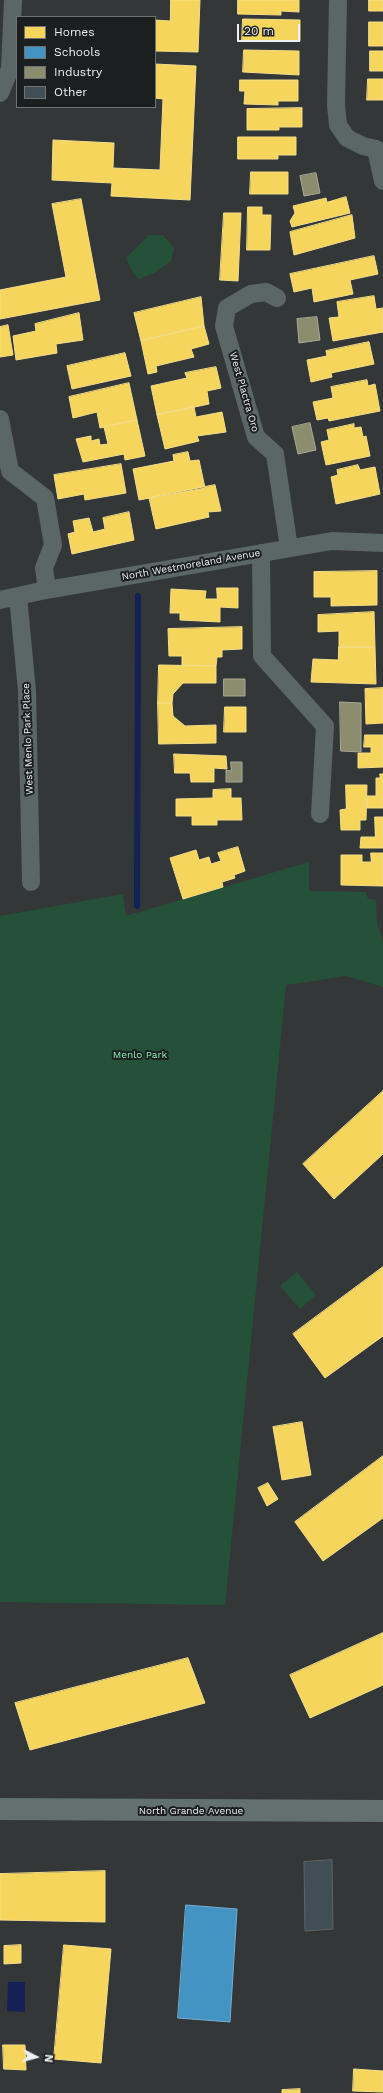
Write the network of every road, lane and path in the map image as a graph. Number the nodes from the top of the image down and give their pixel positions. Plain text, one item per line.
1 (13, 0) edge
2 (338, 0) edge
3 (0, 93) edge
4 (380, 148) edge
5 (383, 181) edge
6 (277, 298) dead end
7 (0, 419) edge
8 (383, 544) edge
9 (289, 548) junction
10 (261, 553) junction
11 (47, 590) junction
12 (18, 596) junction
13 (0, 600) edge
14 (320, 814) dead end
15 (31, 882) dead end
16 (0, 1809) edge
17 (383, 1812) edge

1 - 3 street
2 - 4 street
4 - 5 street
6 - 9 street, West Plactra Oro
7 - 11 street
8 - 9 street, North Westmoreland Avenue
9 - 10 street, North Westmoreland Avenue
10 - 11 street, North Westmoreland Avenue
10 - 14 street
11 - 12 street, North Westmoreland Avenue
12 - 13 street, North Westmoreland Avenue
12 - 15 street, West Menlo Park Place
16 - 17 main road, North Grande Avenue

